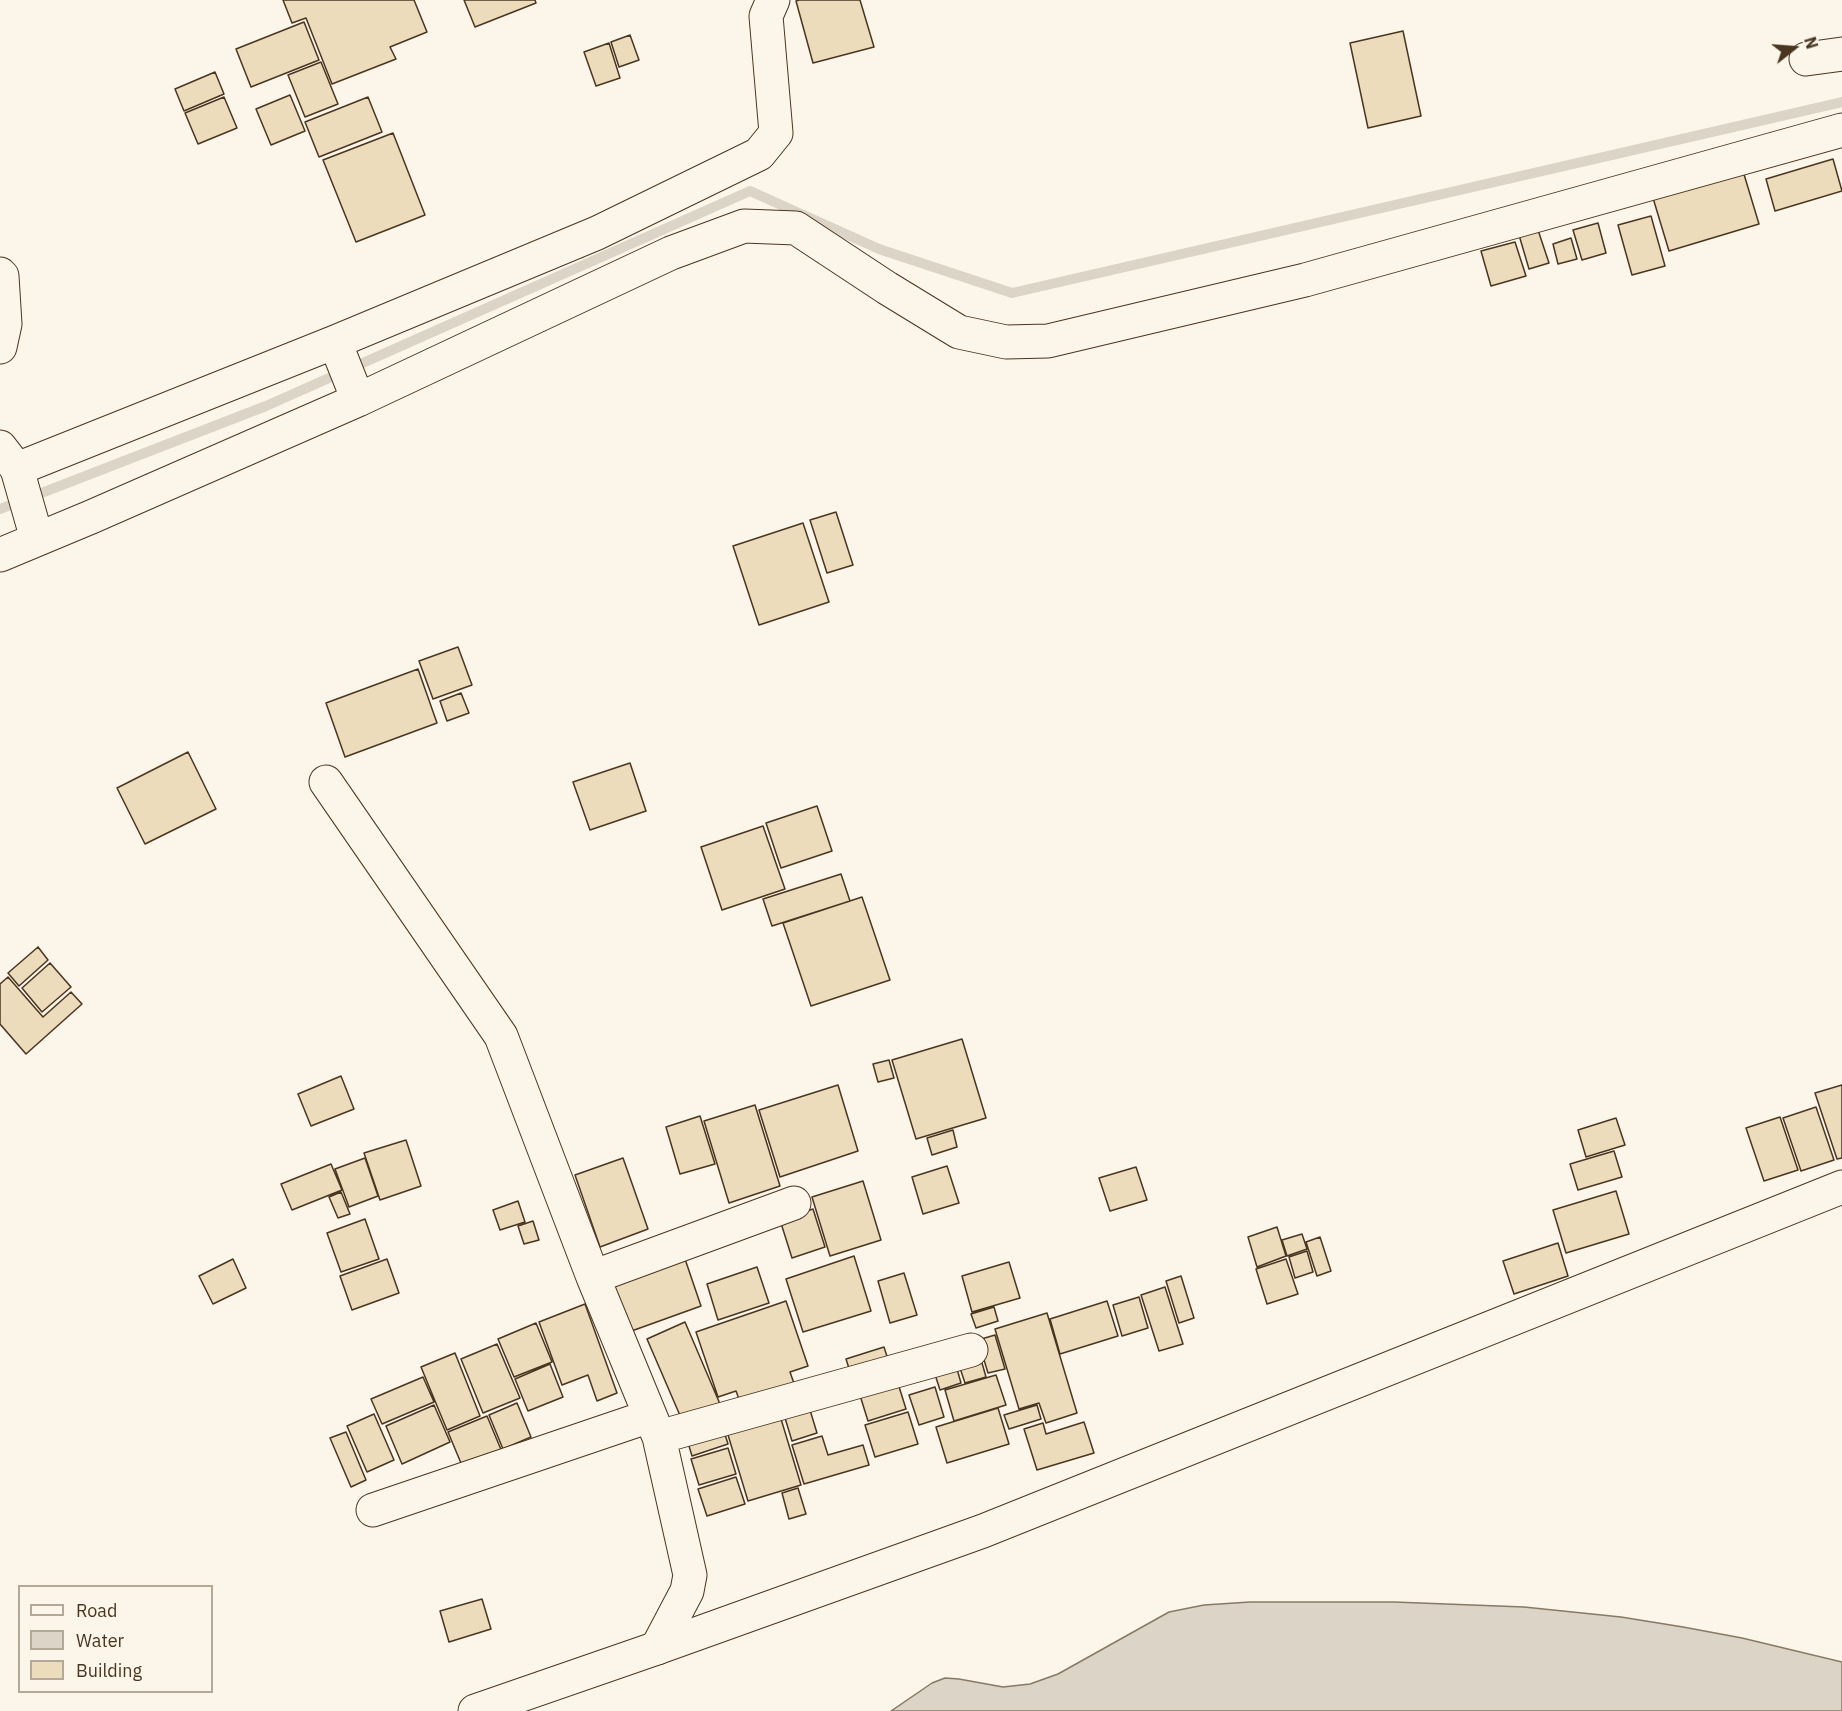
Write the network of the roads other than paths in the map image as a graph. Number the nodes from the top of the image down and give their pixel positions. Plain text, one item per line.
1 (773, 0) edge
2 (1842, 54) edge
3 (1806, 58) dead end
4 (1842, 130) edge
5 (0, 274) edge
6 (335, 342) junction
7 (0, 348) edge
8 (358, 400) junction
9 (12, 467) edge
10 (36, 533) junction
11 (0, 555) edge
12 (326, 782) dead end
13 (1842, 1187) edge
14 (794, 1203) dead end
15 (593, 1276) junction
16 (971, 1350) dead end
17 (654, 1426) junction
18 (373, 1510) dead end
19 (657, 1648) junction
20 (476, 1711) edge

1 - 6 street
2 - 3 street
4 - 8 street
5 - 7 street
6 - 8 street
6 - 9 street
8 - 10 street
9 - 10 street
10 - 11 street
12 - 15 street
13 - 19 street
14 - 15 street
15 - 17 street
16 - 17 street
17 - 18 street
17 - 19 street
19 - 20 street

